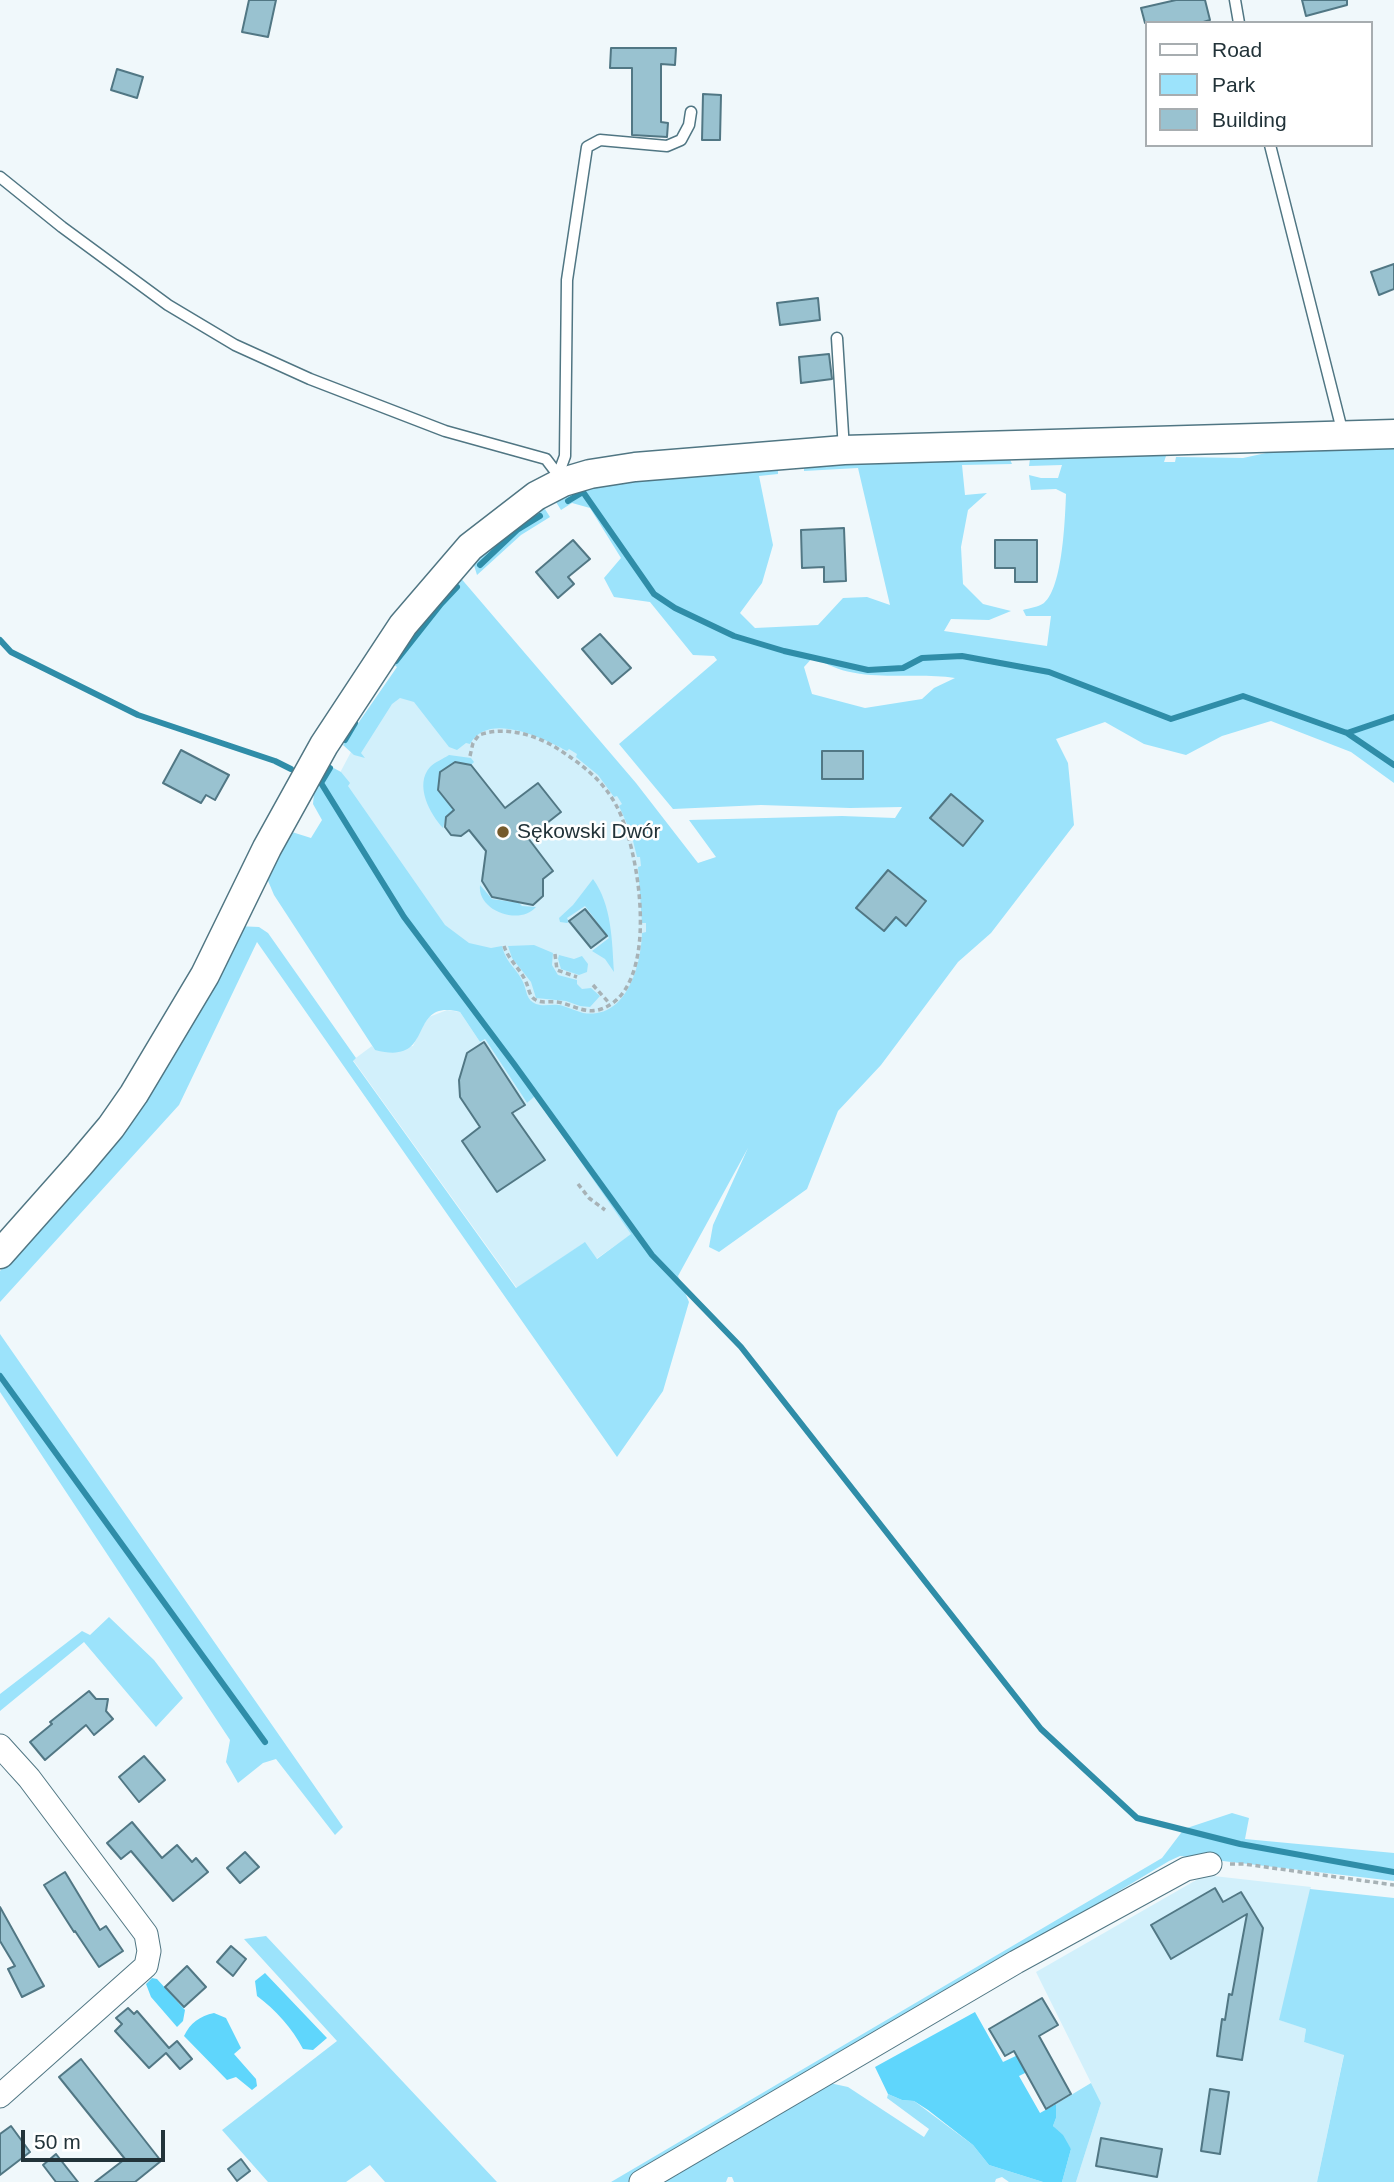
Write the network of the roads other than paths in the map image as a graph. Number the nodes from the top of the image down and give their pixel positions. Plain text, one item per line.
1 (1235, 0) edge
2 (1239, 21) edge
3 (691, 112) dead end
4 (1271, 147) edge
5 (0, 177) edge
6 (836, 338) dead end
7 (1394, 434) edge
8 (1344, 437) junction
9 (844, 450) junction
10 (560, 478) junction
11 (0, 1254) edge
12 (0, 1746) edge
13 (1210, 1864) road end
14 (0, 2096) edge
15 (641, 2182) edge

1 - 2 lane
3 - 10 lane
4 - 8 lane
5 - 10 lane
6 - 9 lane
7 - 8 street
8 - 9 street
9 - 10 street
10 - 11 street
12 - 14 street
13 - 15 street

